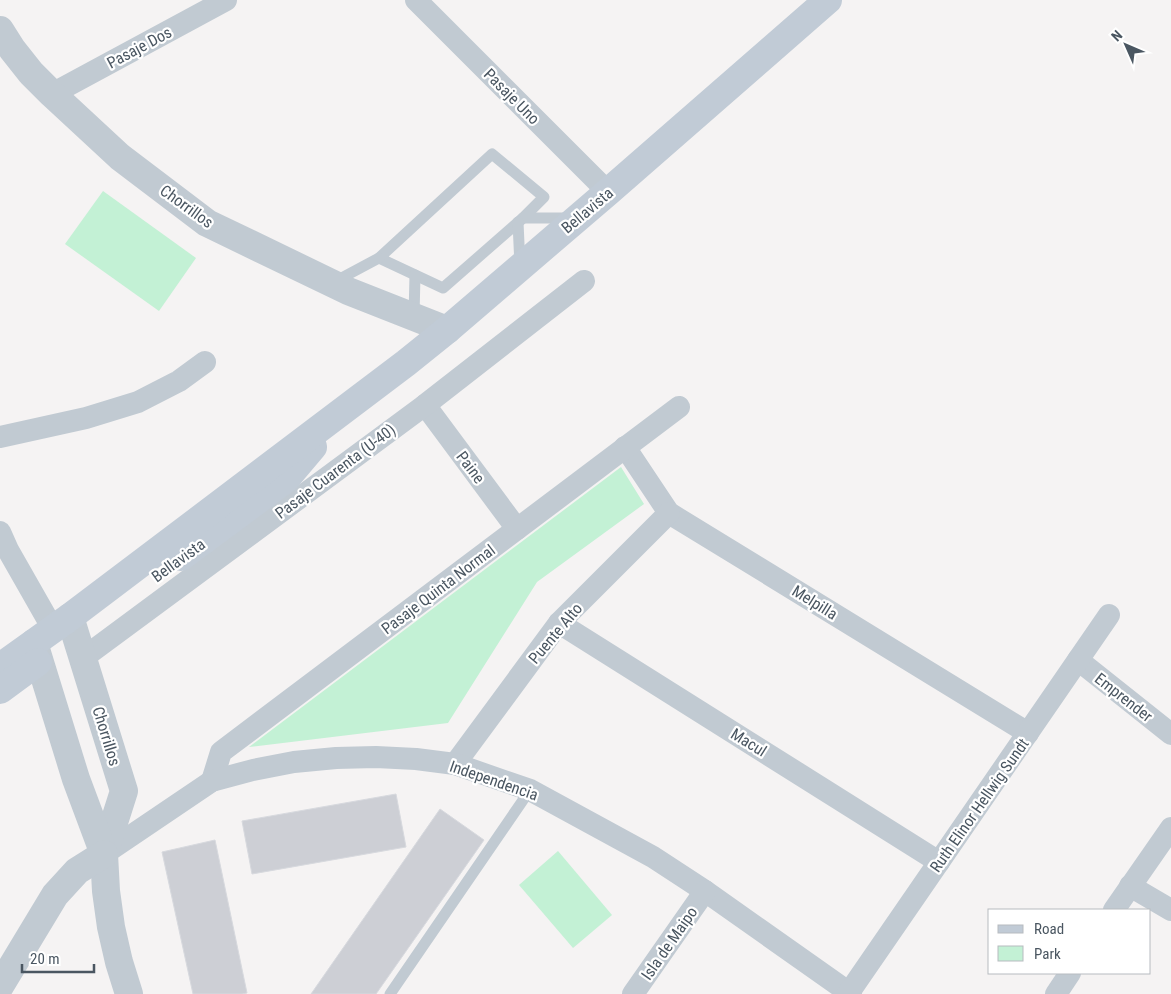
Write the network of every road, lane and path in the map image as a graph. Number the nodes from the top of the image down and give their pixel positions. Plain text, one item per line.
1 (226, 0) edge
2 (416, 0) edge
3 (820, 3) edge
4 (0, 30) edge
5 (52, 94) junction
6 (608, 192) junction
7 (577, 218) junction
8 (520, 220) junction
9 (379, 258) junction
10 (520, 267) junction
11 (415, 276) junction
12 (584, 281) dead end
13 (332, 284) junction
14 (414, 318) junction
15 (447, 330) junction
16 (205, 362) dead end
17 (425, 405) junction
18 (679, 407) dead end
19 (0, 437) edge
20 (624, 447) junction
21 (669, 513) junction
22 (517, 529) junction
23 (0, 532) edge
24 (1109, 615) dead end
25 (559, 623) junction
26 (59, 640) junction
27 (1078, 660) junction
28 (0, 667) edge
29 (0, 690) edge
30 (1028, 733) junction
31 (1171, 734) edge
32 (455, 764) junction
33 (212, 782) junction
34 (530, 790) junction
35 (1171, 828) edge
36 (104, 854) junction
37 (939, 862) junction
38 (1130, 886) junction
39 (704, 892) junction
40 (1115, 909) edge
41 (1171, 910) edge
42 (1069, 974) edge
43 (0, 986) edge
44 (129, 994) edge
45 (390, 994) edge
46 (633, 994) edge
47 (849, 994) edge
48 (1056, 994) edge

1 - 5 street, Pasaje Dos
2 - 6 street, Pasaje Uno
3 - 6 main road, Bellavista
4 - 5 street, Chorrillos
5 - 13 street, Chorrillos
6 - 7 main road, Bellavista
7 - 8 lane
7 - 10 main road, Bellavista
8 - 9 lane
8 - 10 lane
8 - 11 lane
9 - 11 lane
9 - 13 lane
10 - 15 main road, Bellavista
11 - 14 lane
12 - 17 street, Pasaje Cuarenta (U-40)
13 - 14 street, Chorrillos
14 - 15 street, Chorrillos
15 - 26 main road, Bellavista
16 - 19 street
17 - 22 street, Paine
17 - 26 street, Pasaje Cuarenta (U-40)
18 - 20 street, Pasaje Quinta Normal
20 - 21 street, Melpilla
20 - 22 street, Pasaje Quinta Normal
21 - 25 street, Puente Alto
21 - 30 street, Melpilla
22 - 33 street, Pasaje Quinta Normal
23 - 26 street
24 - 27 street, Ruth Elinor Hellwig Sundt
25 - 32 street, Puente Alto
25 - 37 street, Macul
26 - 28 main road, Bellavista
26 - 29 main road, Bellavista
26 - 36 street, Chorrillos
26 - 36 street, Chorrillos
27 - 30 street, Ruth Elinor Hellwig Sundt
27 - 31 street, Emprender
30 - 37 street, Ruth Elinor Hellwig Sundt
32 - 33 street, Independencia
32 - 34 street, Independencia
33 - 36 street, Independencia
34 - 39 street, Independencia
34 - 45 lane
35 - 38 street
36 - 43 street
36 - 44 street, Chorrillos
37 - 47 street, Ruth Elinor Hellwig Sundt
38 - 40 street
38 - 41 street
39 - 46 street, Isla de Maipo
39 - 47 street, Independencia
42 - 48 street

